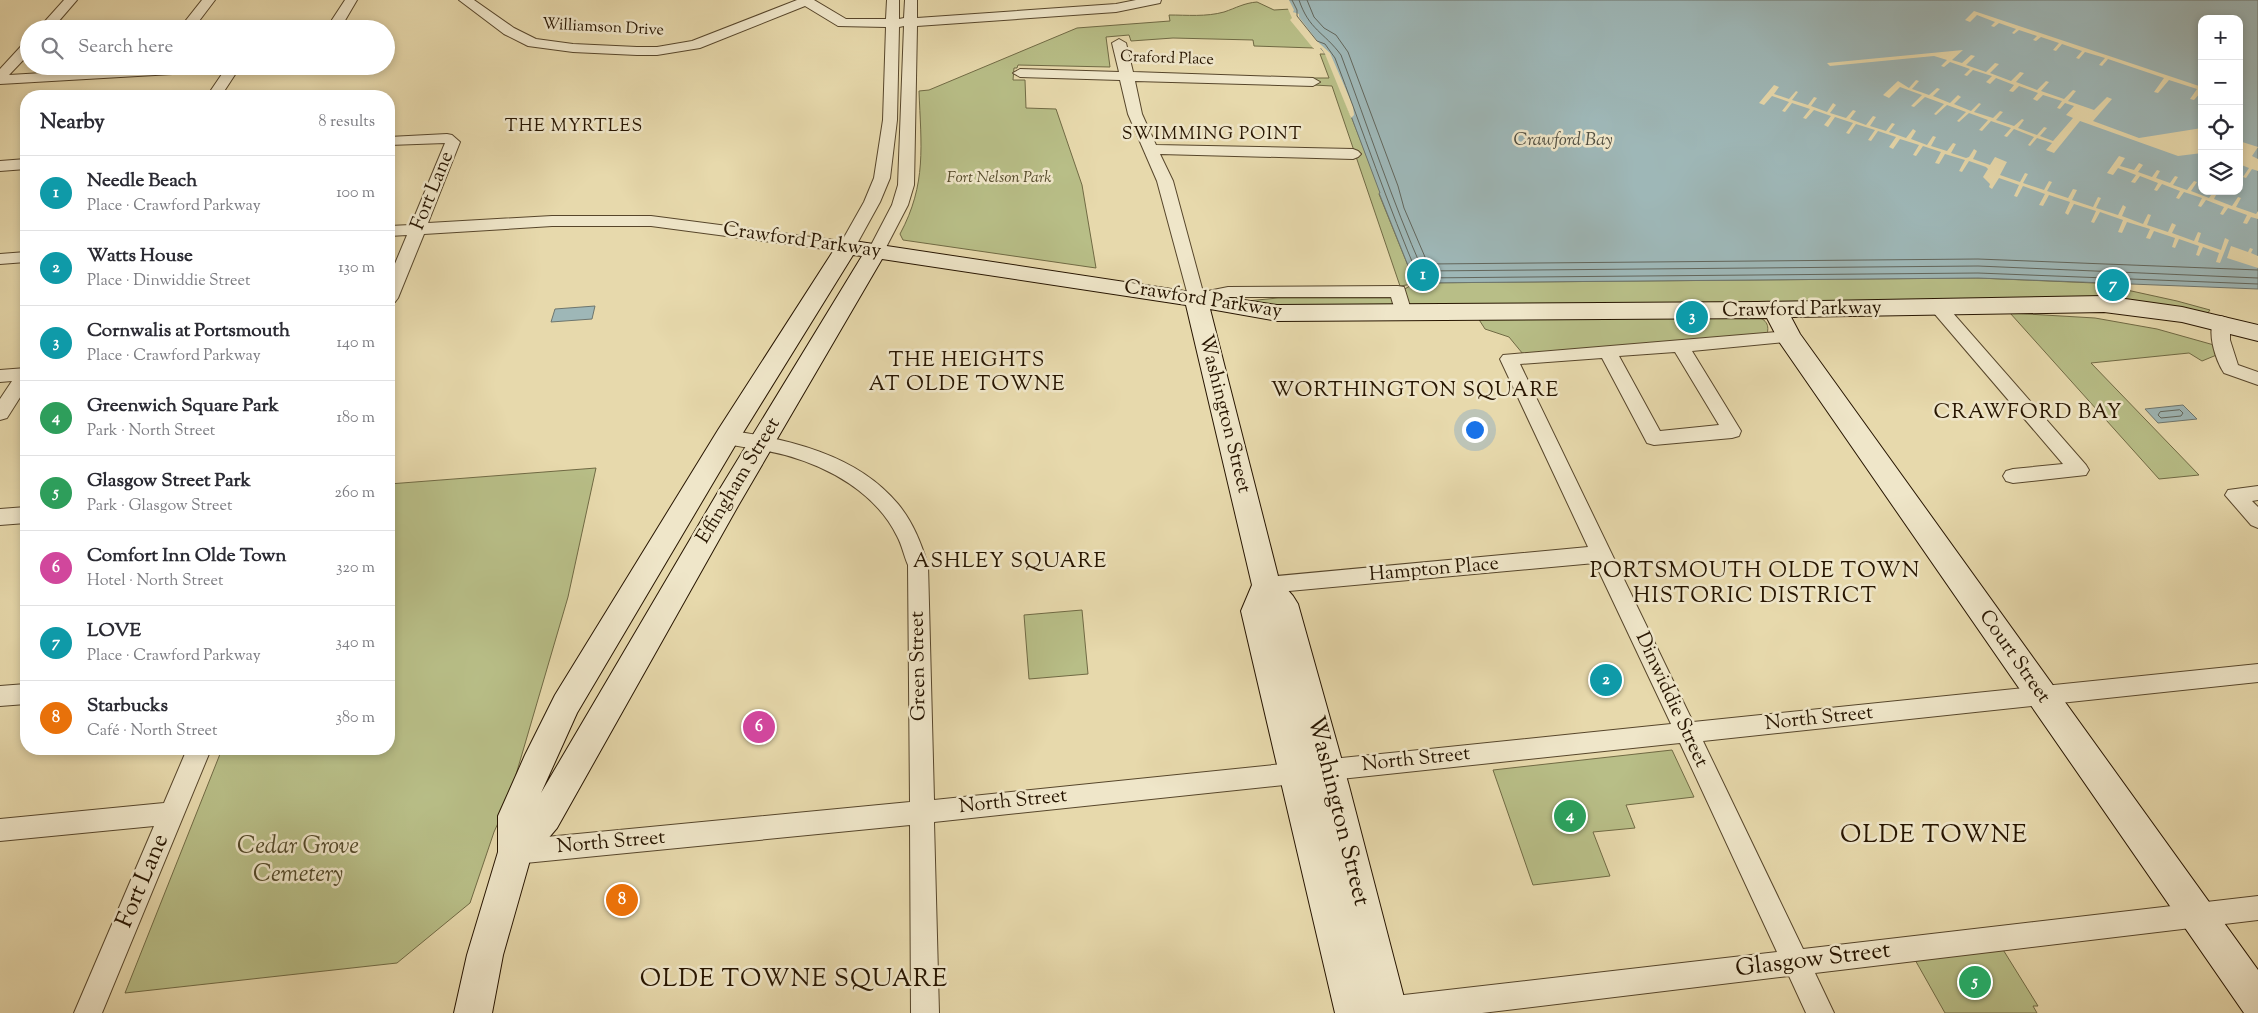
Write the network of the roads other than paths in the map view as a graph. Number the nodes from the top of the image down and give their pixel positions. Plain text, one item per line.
1 (71, 0) edge
2 (209, 0) edge
3 (351, 0) edge
4 (465, 0) edge
5 (893, 0) edge
6 (911, 0) edge
7 (1155, 0) edge
8 (53, 20) edge
9 (193, 20) edge
10 (339, 20) edge
11 (937, 21) junction
12 (911, 22) junction
13 (843, 23) junction
14 (891, 23) junction
15 (1119, 43) dead end
16 (893, 48) junction
17 (910, 48) junction
18 (20, 56) edge
19 (1020, 73) dead end
20 (52, 75) edge
21 (229, 75) edge
22 (1126, 76) junction
23 (0, 78) edge
24 (1313, 82) dead end
25 (218, 90) edge
26 (395, 141) edge
27 (1151, 149) junction
28 (1353, 154) dead end
29 (20, 164) edge
30 (0, 166) edge
31 (418, 229) junction
32 (395, 231) edge
33 (847, 247) junction
34 (876, 251) junction
35 (20, 257) edge
36 (0, 259) edge
37 (395, 284) edge
38 (1196, 299) junction
39 (1939, 308) junction
40 (1775, 310) junction
41 (2221, 331) junction
42 (2258, 333) edge
43 (1789, 337) junction
44 (1680, 346) junction
45 (1608, 352) junction
46 (2258, 353) edge
47 (20, 374) edge
48 (0, 376) edge
49 (2258, 379) edge
50 (20, 383) edge
51 (0, 413) edge
52 (727, 437) junction
53 (763, 441) junction
54 (2013, 476) dead end
55 (2258, 493) edge
56 (20, 515) edge
57 (0, 517) edge
58 (2258, 520) edge
59 (1602, 554) junction
60 (1266, 586) junction
61 (2258, 672) edge
62 (20, 694) edge
63 (0, 696) edge
64 (2042, 696) junction
65 (1687, 732) junction
66 (196, 755) edge
67 (1328, 770) junction
68 (1294, 773) junction
69 (922, 811) junction
70 (172, 812) junction
71 (0, 830) edge
72 (515, 852) junction
73 (2258, 908) edge
74 (2197, 915) junction
75 (1796, 962) junction
76 (2258, 1001) edge
77 (1375, 1012) edge
78 (88, 1013) edge
79 (473, 1013) edge
80 (925, 1013) edge
81 (1820, 1013) edge

1 - 8 street
2 - 9 street
3 - 10 street
4 - 13 street, Williamson Drive
5 - 14 street
6 - 12 street
7 - 11 street
11 - 12 street
11 - 17 street
12 - 14 street
12 - 17 street
13 - 14 street
13 - 16 street
14 - 16 street
15 - 22 street, Washington Street
16 - 33 street, Effingham Street
17 - 34 street, Effingham Street
18 - 23 street
19 - 22 street, Craford Place
20 - 23 street
21 - 25 street
22 - 24 street, Craford Place
22 - 27 street, Washington Street
26 - 31 street, Fort Lane
27 - 28 street
27 - 38 street, Washington Street
29 - 30 street
31 - 32 street, Crawford Parkway
31 - 33 street, Crawford Parkway
31 - 37 street, Fort Lane
33 - 34 main road, Crawford Parkway
33 - 52 main road, Effingham Street
34 - 38 main road, Crawford Parkway
34 - 53 main road, Effingham Street
35 - 36 street
38 - 40 main road, Crawford Parkway
38 - 60 main road, Washington Street
39 - 40 main road, Crawford Parkway
39 - 41 main road, Crawford Parkway
39 - 54 street
40 - 43 main road, Court Street
41 - 42 main road, Crawford Parkway
41 - 46 main road, Crawford Parkway
41 - 49 street
43 - 44 street
43 - 64 main road, Court Street
44 - 45 street
44 - 45 street
45 - 59 street, Dinwiddie Street
47 - 48 street
50 - 51 street
52 - 53 street, Green Street
52 - 72 main road, Effingham Street
53 - 69 street, Green Street
53 - 72 main road, Effingham Street
55 - 58 street
56 - 57 street
59 - 60 street, Hampton Place
59 - 65 street, Dinwiddie Street
60 - 67 main road, Washington Street
60 - 68 main road, Washington Street
61 - 64 street, North Street
62 - 63 street
64 - 65 street, North Street
64 - 74 main road, Court Street
65 - 67 street, North Street
65 - 75 street, Dinwiddie Street
66 - 70 street, Fort Lane
67 - 68 street, North Street
67 - 77 main road, Washington Street
68 - 69 street, North Street
68 - 77 main road, Washington Street
69 - 72 street, North Street
69 - 80 street, Green Street
70 - 71 street
70 - 78 street, Fort Lane
72 - 79 main road, Effingham Street
73 - 74 street, Glasgow Street
74 - 75 street, Glasgow Street
74 - 76 main road, Court Street
75 - 77 street, Glasgow Street
75 - 81 street, Dinwiddie Street

